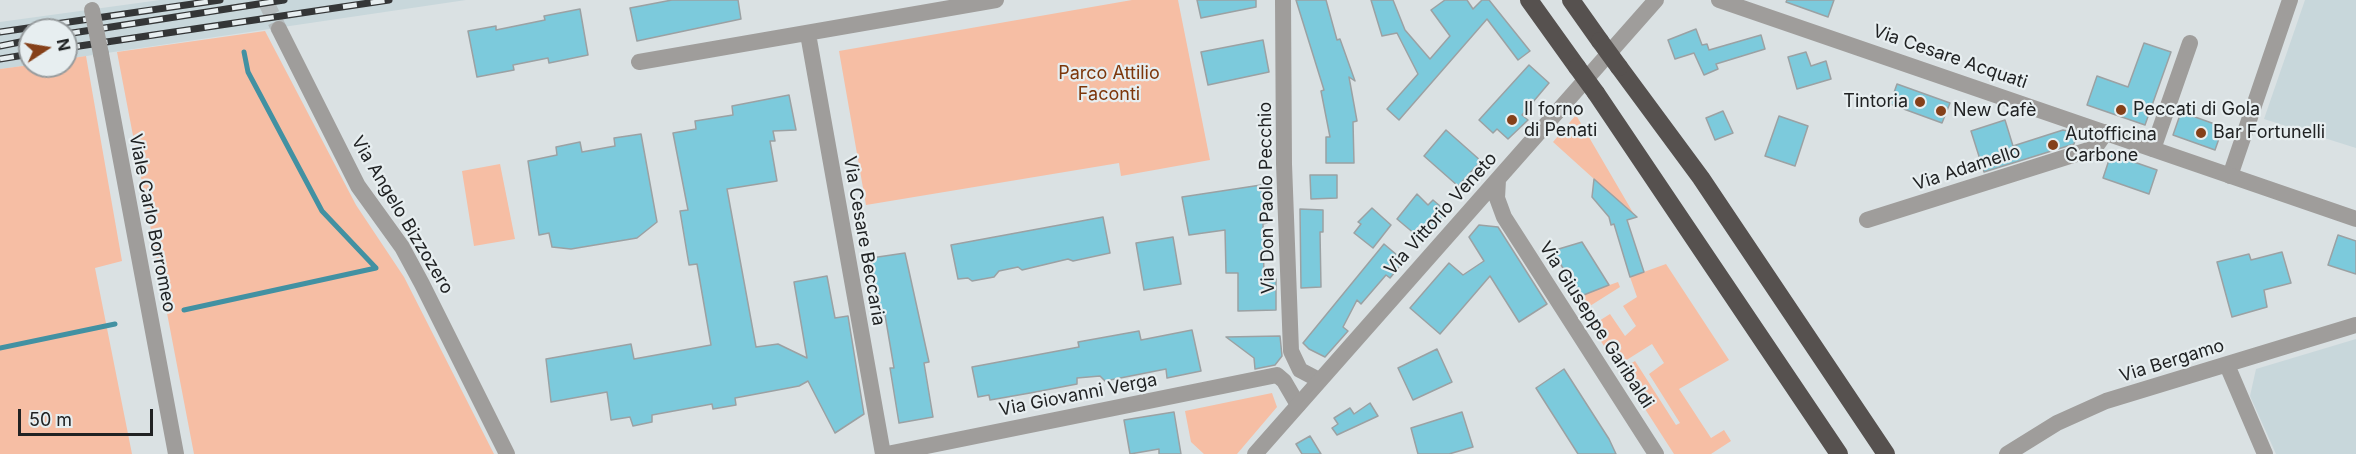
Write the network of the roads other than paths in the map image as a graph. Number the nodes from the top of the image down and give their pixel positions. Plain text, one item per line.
1 (996, 0) edge
2 (1283, 0) edge
3 (1529, 0) edge
4 (1571, 0) edge
5 (1656, 0) edge
6 (2290, 0) edge
7 (1729, 1) edge
8 (91, 5) edge
9 (279, 29) tunnel mouth
10 (807, 34) junction
11 (2190, 44) dead end
12 (639, 62) dead end
13 (2106, 132) junction
14 (2153, 149) junction
15 (2230, 176) junction
16 (1498, 180) junction
17 (1504, 217) junction
18 (1465, 219) junction
19 (2356, 219) edge
20 (1867, 220) dead end
21 (2356, 325) edge
22 (1291, 351) junction
23 (2227, 365) junction
24 (1276, 375) junction
25 (1319, 380) junction
26 (1298, 405) junction
27 (176, 454) edge
28 (507, 454) edge
29 (885, 454) edge
30 (1255, 454) edge
31 (1656, 454) edge
32 (1839, 454) edge
33 (1886, 454) edge
34 (2007, 454) edge
35 (2265, 454) edge

1 - 10 street
2 - 22 street, Via Don Paolo Pecchio
3 - 32 highway, bridge
4 - 33 highway, bridge
5 - 16 street, Via Vittorio Veneto
6 - 15 street
7 - 13 street, Via Cesare Acquati
8 - 27 street, Viale Carlo Borromeo, bridge
9 - 28 street, Via Angelo Bizzozero
10 - 12 street
10 - 29 street, Via Cesare Beccaria
11 - 14 street
13 - 14 street, Via Cesare Acquati
13 - 20 street, Via Adamello
14 - 15 street, Via Cesare Acquati
15 - 19 street, Via Cesare Acquati
16 - 17 street, Via Giuseppe Garibaldi
16 - 18 street, Via Vittorio Veneto
17 - 18 street
17 - 31 street, Via Giuseppe Garibaldi
18 - 25 street, Via Vittorio Veneto
21 - 23 street, Via Bergamo
22 - 24 street
22 - 25 street
23 - 34 street, Via Bergamo
23 - 35 street
24 - 26 street
24 - 29 street, Via Giovanni Verga
25 - 26 street, Via Vittorio Veneto
26 - 30 street, Via Vittorio Veneto

